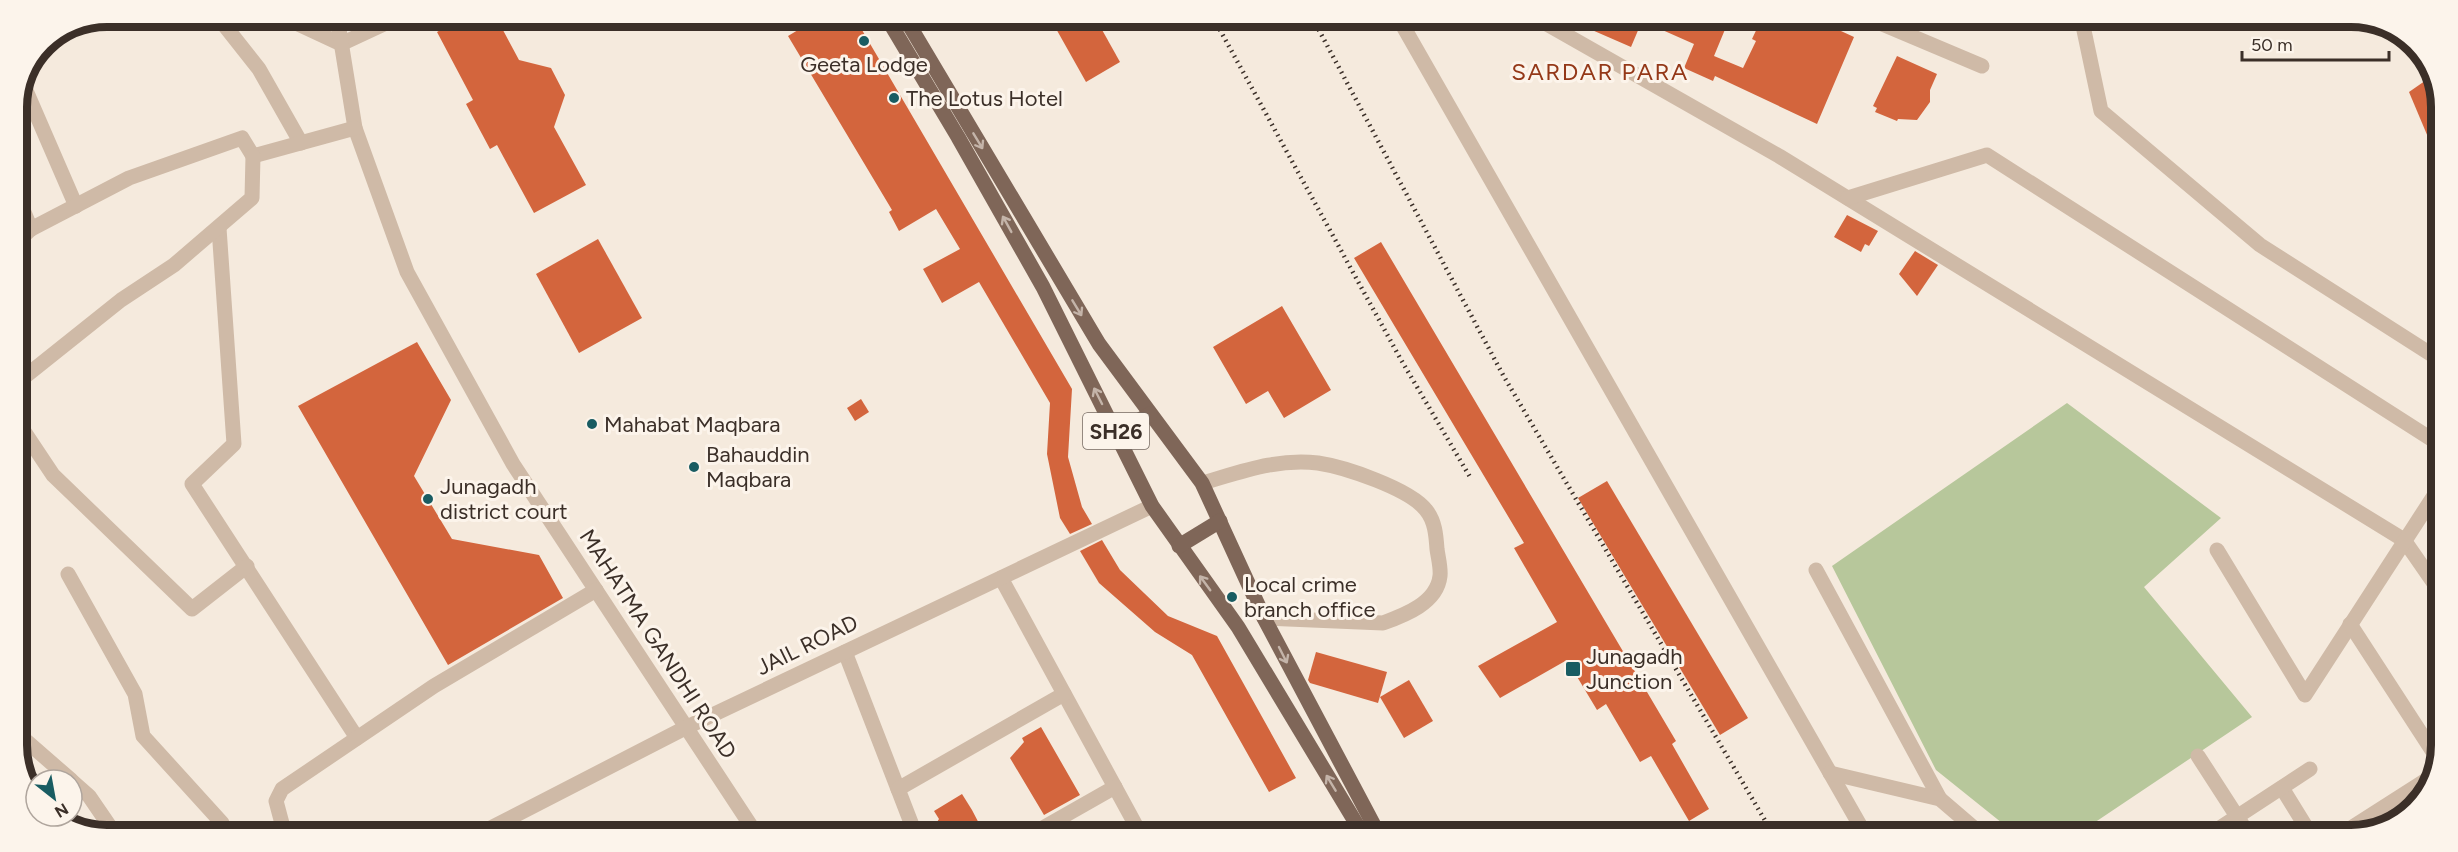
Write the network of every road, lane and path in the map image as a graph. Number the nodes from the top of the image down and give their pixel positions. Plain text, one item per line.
1 (226, 27) edge
2 (304, 27) edge
3 (338, 27) edge
4 (378, 27) edge
5 (892, 27) edge
6 (910, 27) edge
7 (1404, 27) edge
8 (1550, 27) edge
9 (1901, 27) edge
10 (2083, 27) edge
11 (341, 44) junction
12 (1982, 66) dead end
13 (28, 96) edge
14 (355, 128) junction
15 (301, 143) junction
16 (253, 156) junction
17 (1848, 198) junction
18 (76, 206) junction
19 (27, 218) edge
20 (219, 228) junction
21 (31, 229) junction
22 (27, 233) edge
23 (2431, 354) edge
24 (27, 375) edge
25 (1150, 414) junction
26 (1117, 433) junction
27 (27, 436) edge
28 (2431, 439) edge
29 (1202, 483) junction
30 (2431, 500) edge
31 (1152, 506) junction
32 (1220, 521) junction
33 (2404, 540) junction
34 (1179, 546) junction
35 (2217, 550) dead end
36 (247, 566) junction
37 (1816, 570) dead end
38 (68, 574) dead end
39 (1000, 578) junction
40 (2431, 579) edge
41 (596, 590) junction
42 (1264, 618) junction
43 (2350, 624) junction
44 (845, 652) junction
45 (1064, 694) junction
46 (686, 728) junction
47 (357, 738) junction
48 (27, 742) edge
49 (2431, 748) edge
50 (2198, 756) dead end
51 (58, 768) edge
52 (2310, 769) dead end
53 (1830, 773) junction
54 (2421, 783) edge
55 (1115, 787) junction
56 (2282, 788) junction
57 (898, 789) junction
58 (84, 791) edge
59 (1940, 798) junction
60 (2238, 817) junction
61 (2358, 824) edge
62 (109, 825) edge
63 (222, 825) edge
64 (282, 825) edge
65 (497, 825) edge
66 (749, 825) edge
67 (912, 825) edge
68 (1048, 825) edge
69 (1136, 825) edge
70 (1357, 825) edge
71 (1373, 825) edge
72 (1860, 825) edge
73 (1971, 825) edge
74 (2225, 825) edge
75 (2243, 825) edge
76 (2305, 825) edge

1 - 15 street
2 - 11 street
3 - 11 street, MAHATMA GANDHI ROAD
4 - 11 street
26 -> 5 main road, SH26
6 -> 25 main road, SH26
7 - 53 street
8 - 17 street
9 - 12 street
10 - 23 street
11 - 14 street, MAHATMA GANDHI ROAD
13 - 18 street
14 - 15 street
14 - 41 street, MAHATMA GANDHI ROAD
15 - 16 street
16 - 18 street
16 - 20 street
17 - 28 street
17 - 33 street
18 - 21 street
19 - 21 street
20 - 24 street
20 - 36 street
21 - 22 street
25 - 26 main road
25 - 29 main road, SH26
26 - 31 main road, SH26
27 - 36 street
29 - 32 main road, SH26
29 - 42 street
30 - 33 street
31 - 34 main road, SH26
31 - 39 street, JAIL ROAD
32 - 34 main road
32 - 42 main road, SH26
33 - 40 street
33 - 43 street
70 -> 34 main road, SH26
35 - 43 street
36 - 47 street
37 - 59 street
38 - 63 street
39 - 44 street, JAIL ROAD
39 - 45 street
41 - 46 street, MAHATMA GANDHI ROAD
41 - 47 street
42 -> 71 main road, SH26
43 - 49 street
44 - 46 street, JAIL ROAD
44 - 57 street
45 - 55 street
45 - 57 street
46 - 65 street, JAIL ROAD
46 - 66 street, MAHATMA GANDHI ROAD
47 - 64 street
48 - 51 street
50 - 60 street
52 - 56 street
53 - 59 street
53 - 72 street
54 - 61 street
55 - 68 street
55 - 69 street
56 - 60 street
56 - 76 street
57 - 67 street
58 - 62 street
59 - 73 street
60 - 74 street
60 - 75 street

